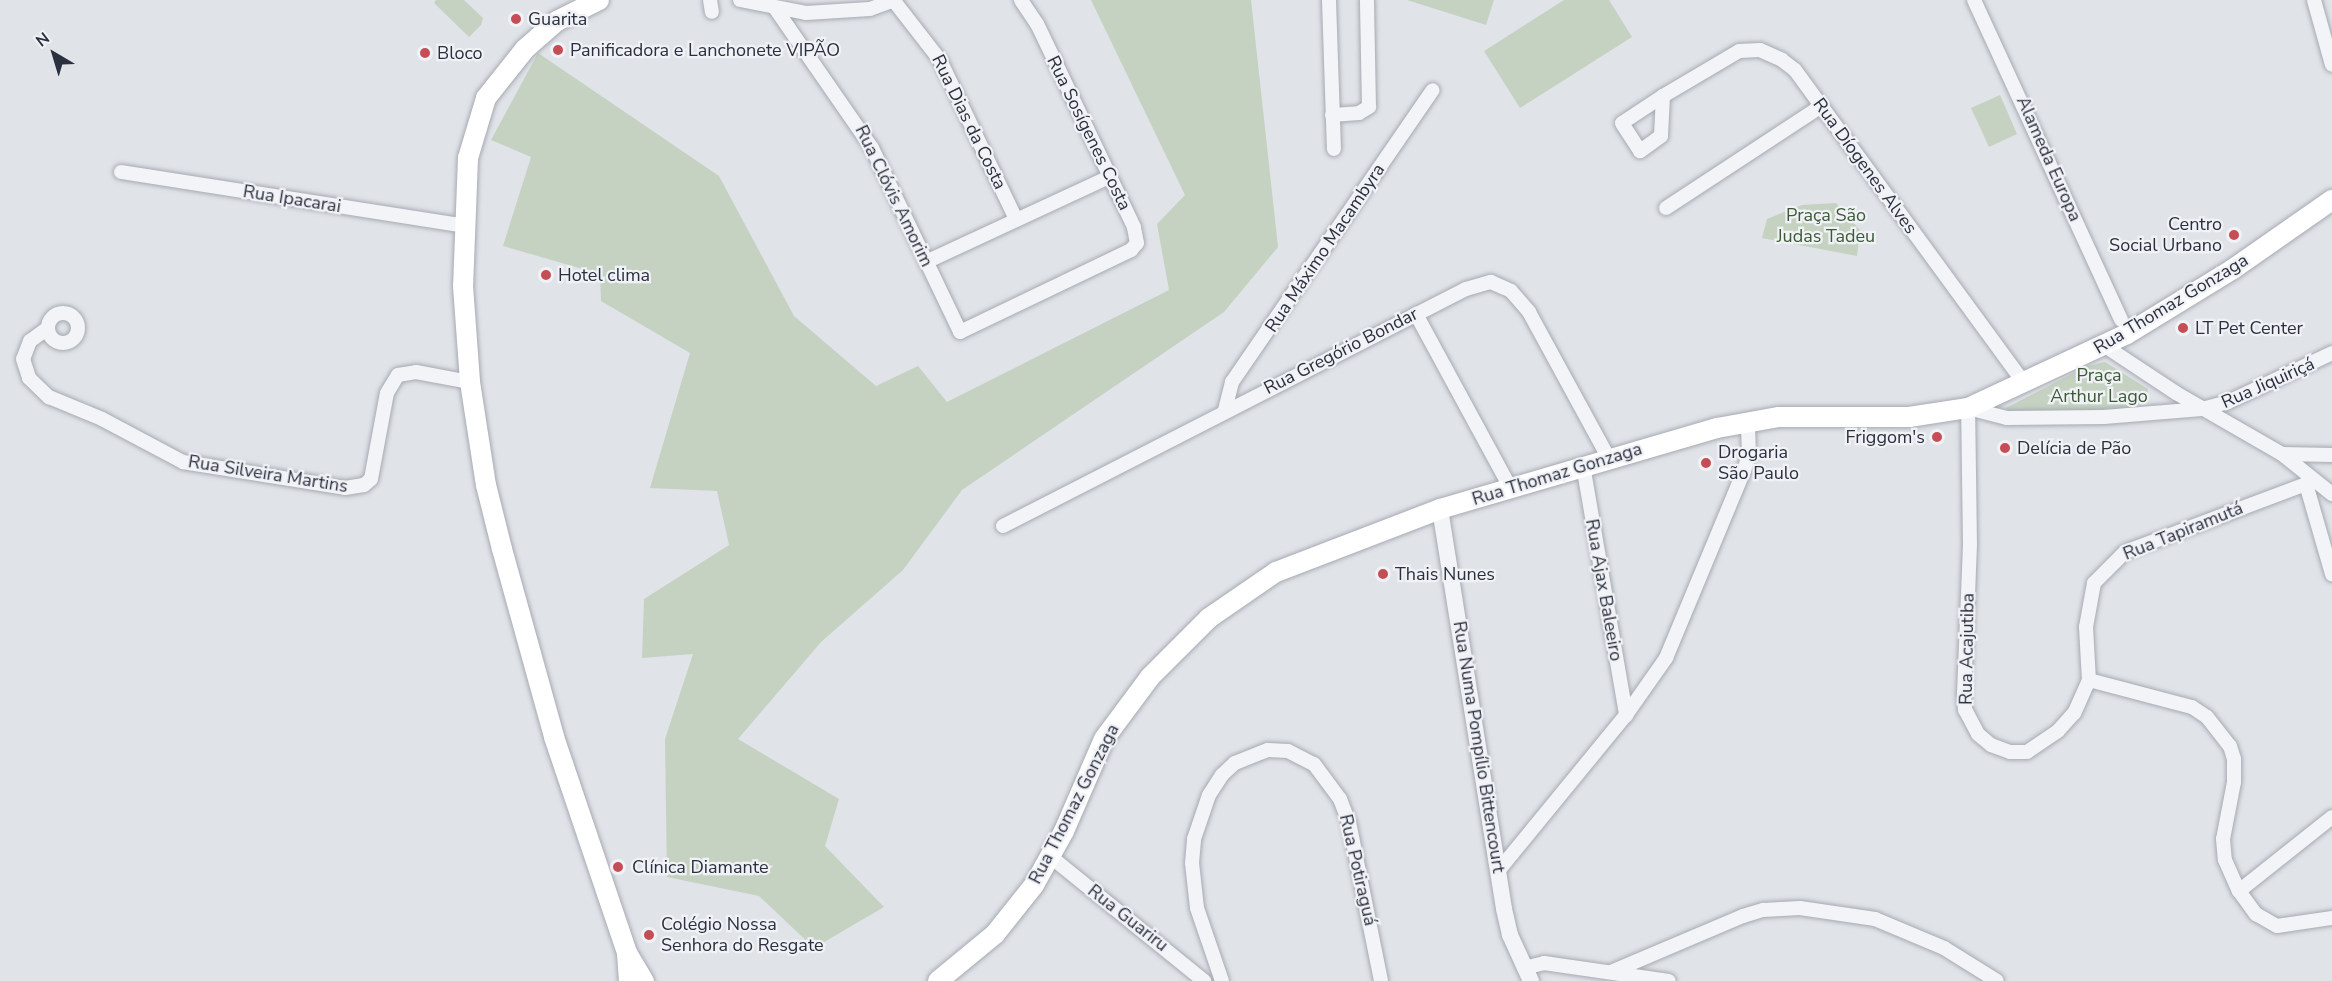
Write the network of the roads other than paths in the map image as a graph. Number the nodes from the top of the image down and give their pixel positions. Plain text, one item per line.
1 (599, 0) edge
2 (740, 0) edge
3 (1021, 0) edge
4 (1329, 0) edge
5 (1367, 0) edge
6 (1974, 0) edge
7 (2314, 0) edge
8 (895, 1) edge
9 (776, 8) junction
10 (2332, 65) edge
11 (1433, 90) dead end
12 (1663, 96) dead end
13 (1821, 106) junction
14 (1332, 115) junction
15 (1334, 149) dead end
16 (121, 172) dead end
17 (1109, 177) junction
18 (2332, 200) edge
19 (1666, 208) dead end
20 (1016, 219) junction
21 (464, 226) junction
22 (926, 262) junction
23 (1416, 314) junction
24 (2121, 320) dead end
25 (48, 328) dead end
26 (960, 332) joint
27 (2105, 346) junction
28 (2332, 353) edge
29 (470, 382) junction
30 (2025, 384) junction
31 (1968, 408) junction
32 (2202, 409) junction
33 (1225, 410) junction
34 (1748, 422) junction
35 (2282, 454) junction
36 (2332, 455) edge
37 (1608, 457) junction
38 (1583, 465) junction
39 (2308, 481) junction
40 (1510, 487) junction
41 (2332, 494) edge
42 (1440, 509) junction
43 (1003, 526) dead end
44 (2332, 574) edge
45 (2089, 680) junction
46 (1626, 715) junction
47 (2332, 817) edge
48 (1051, 857) junction
49 (1499, 870) junction
50 (2239, 891) junction
51 (2332, 918) edge
52 (627, 953) junction
53 (1611, 972) junction
54 (1528, 975) edge
55 (941, 980) edge
56 (629, 981) edge
57 (644, 981) edge
58 (1204, 981) edge
59 (1222, 981) edge
60 (1382, 981) edge
61 (1669, 981) edge
62 (1997, 981) edge

1 - 21 main road
2 - 9 street
3 - 17 street, Rua Sosígenes Costa
4 - 14 street
5 - 14 street
6 - 24 street, Alameda Europa
7 - 10 street
8 - 9 street
8 - 20 street, Rua Dias da Costa
9 - 22 street, Rua Clóvis Amorim
11 - 33 street, Rua Máximo Macambyra
12 - 13 street, Rua Díogenes Alves
13 - 19 street
13 - 30 street, Rua Díogenes Alves
14 - 15 street
16 - 21 street, Rua Ipacarai
17 - 20 street
17 - 26 street, Rua Sosígenes Costa
18 - 27 main road, Rua Thomaz Gonzaga
20 - 22 street
21 - 29 main road
22 - 26 street, Rua Clóvis Amorim
23 - 33 street, Rua Gregório Bondar
23 - 37 street, Rua Gregório Bondar
23 - 40 street
25 - 29 street, Rua Silveira Martins
27 - 30 main road, Rua Thomaz Gonzaga
27 - 32 street
28 - 32 street, Rua Jiquiriçá
29 - 52 main road
30 - 31 main road, Rua Thomaz Gonzaga
31 - 32 street
31 - 34 main road, Rua Thomaz Gonzaga
31 - 45 street, Rua Acajutiba
32 - 35 street
33 - 43 street, Rua Gregório Bondar
34 - 37 main road, Rua Thomaz Gonzaga
34 - 46 street
35 - 36 street
35 - 39 street
37 - 38 main road, Rua Thomaz Gonzaga
38 - 40 main road, Rua Thomaz Gonzaga
38 - 46 street, Rua Ajax Baleeiro
39 - 41 street
39 - 44 street
39 - 45 street, Rua Tapiramutá
40 - 42 main road, Rua Thomaz Gonzaga
42 - 48 main road, Rua Thomaz Gonzaga
42 - 49 street, Rua Numa Pompílio Bittencourt
45 - 50 street
46 - 49 street
47 - 50 street
48 - 55 main road, Rua Thomaz Gonzaga
48 - 58 street, Rua Guariru
49 - 54 street, Rua Numa Pompílio Bittencourt
50 - 51 street
52 - 56 main road
52 - 57 main road
53 - 54 street
53 - 61 street
53 - 62 street
59 - 60 street, Rua Potiraguá

